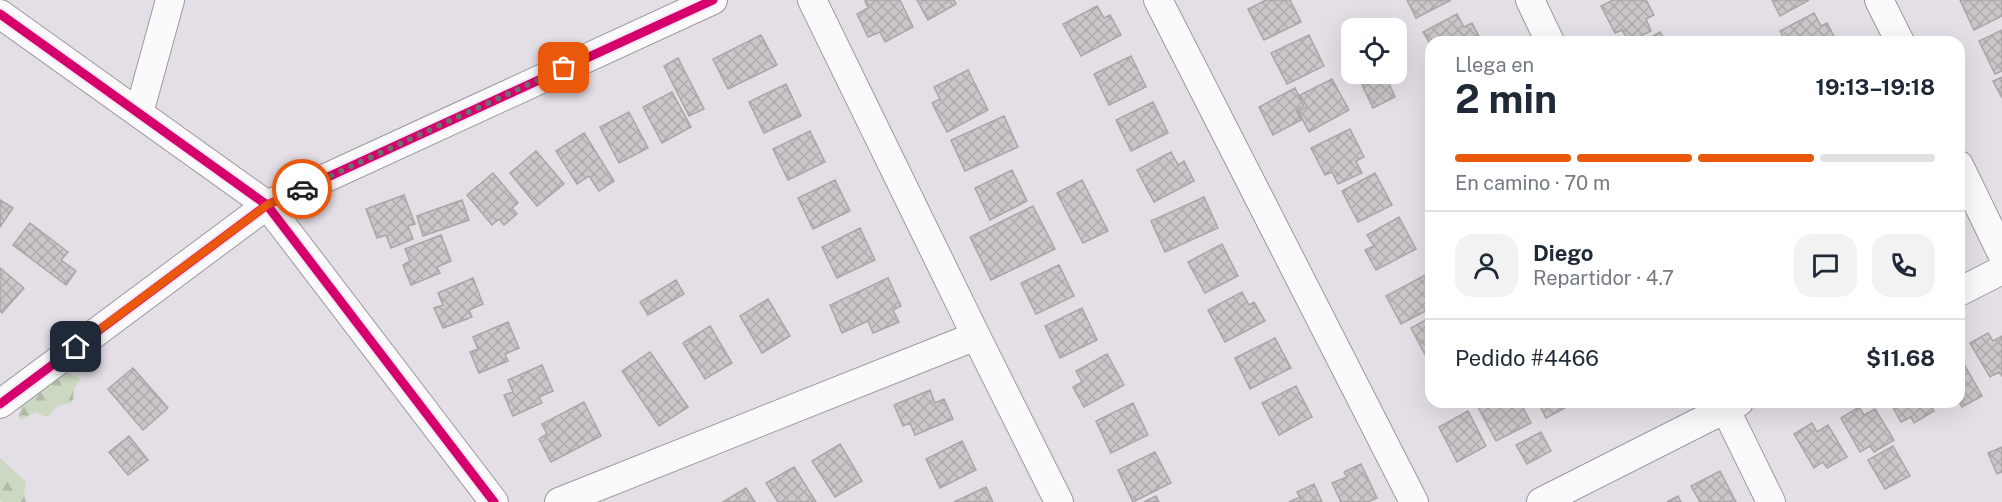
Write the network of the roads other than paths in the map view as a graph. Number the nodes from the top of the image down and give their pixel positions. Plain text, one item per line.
1 (170, 0) edge
2 (713, 0) edge
3 (812, 0) edge
4 (1158, 0) edge
5 (1530, 0) edge
6 (1879, 0) edge
7 (0, 14) edge
8 (1547, 36) edge
9 (1897, 36) edge
10 (139, 113) junction
11 (1965, 177) edge
12 (267, 205) junction
13 (2002, 254) edge
14 (2002, 270) edge
15 (1965, 288) edge
16 (975, 336) junction
17 (0, 404) edge
18 (1721, 408) edge
19 (1731, 408) edge
20 (494, 502) edge
21 (559, 502) edge
22 (1059, 502) edge
23 (1414, 502) edge
24 (1541, 502) edge
25 (1771, 502) edge

1 - 10 street
2 - 12 street
3 - 16 street
4 - 23 street
5 - 8 street
6 - 9 street
7 - 10 street
10 - 12 street
11 - 13 street
12 - 17 street
12 - 20 street
14 - 15 street
16 - 21 street
16 - 22 street
18 - 24 street
19 - 25 street

